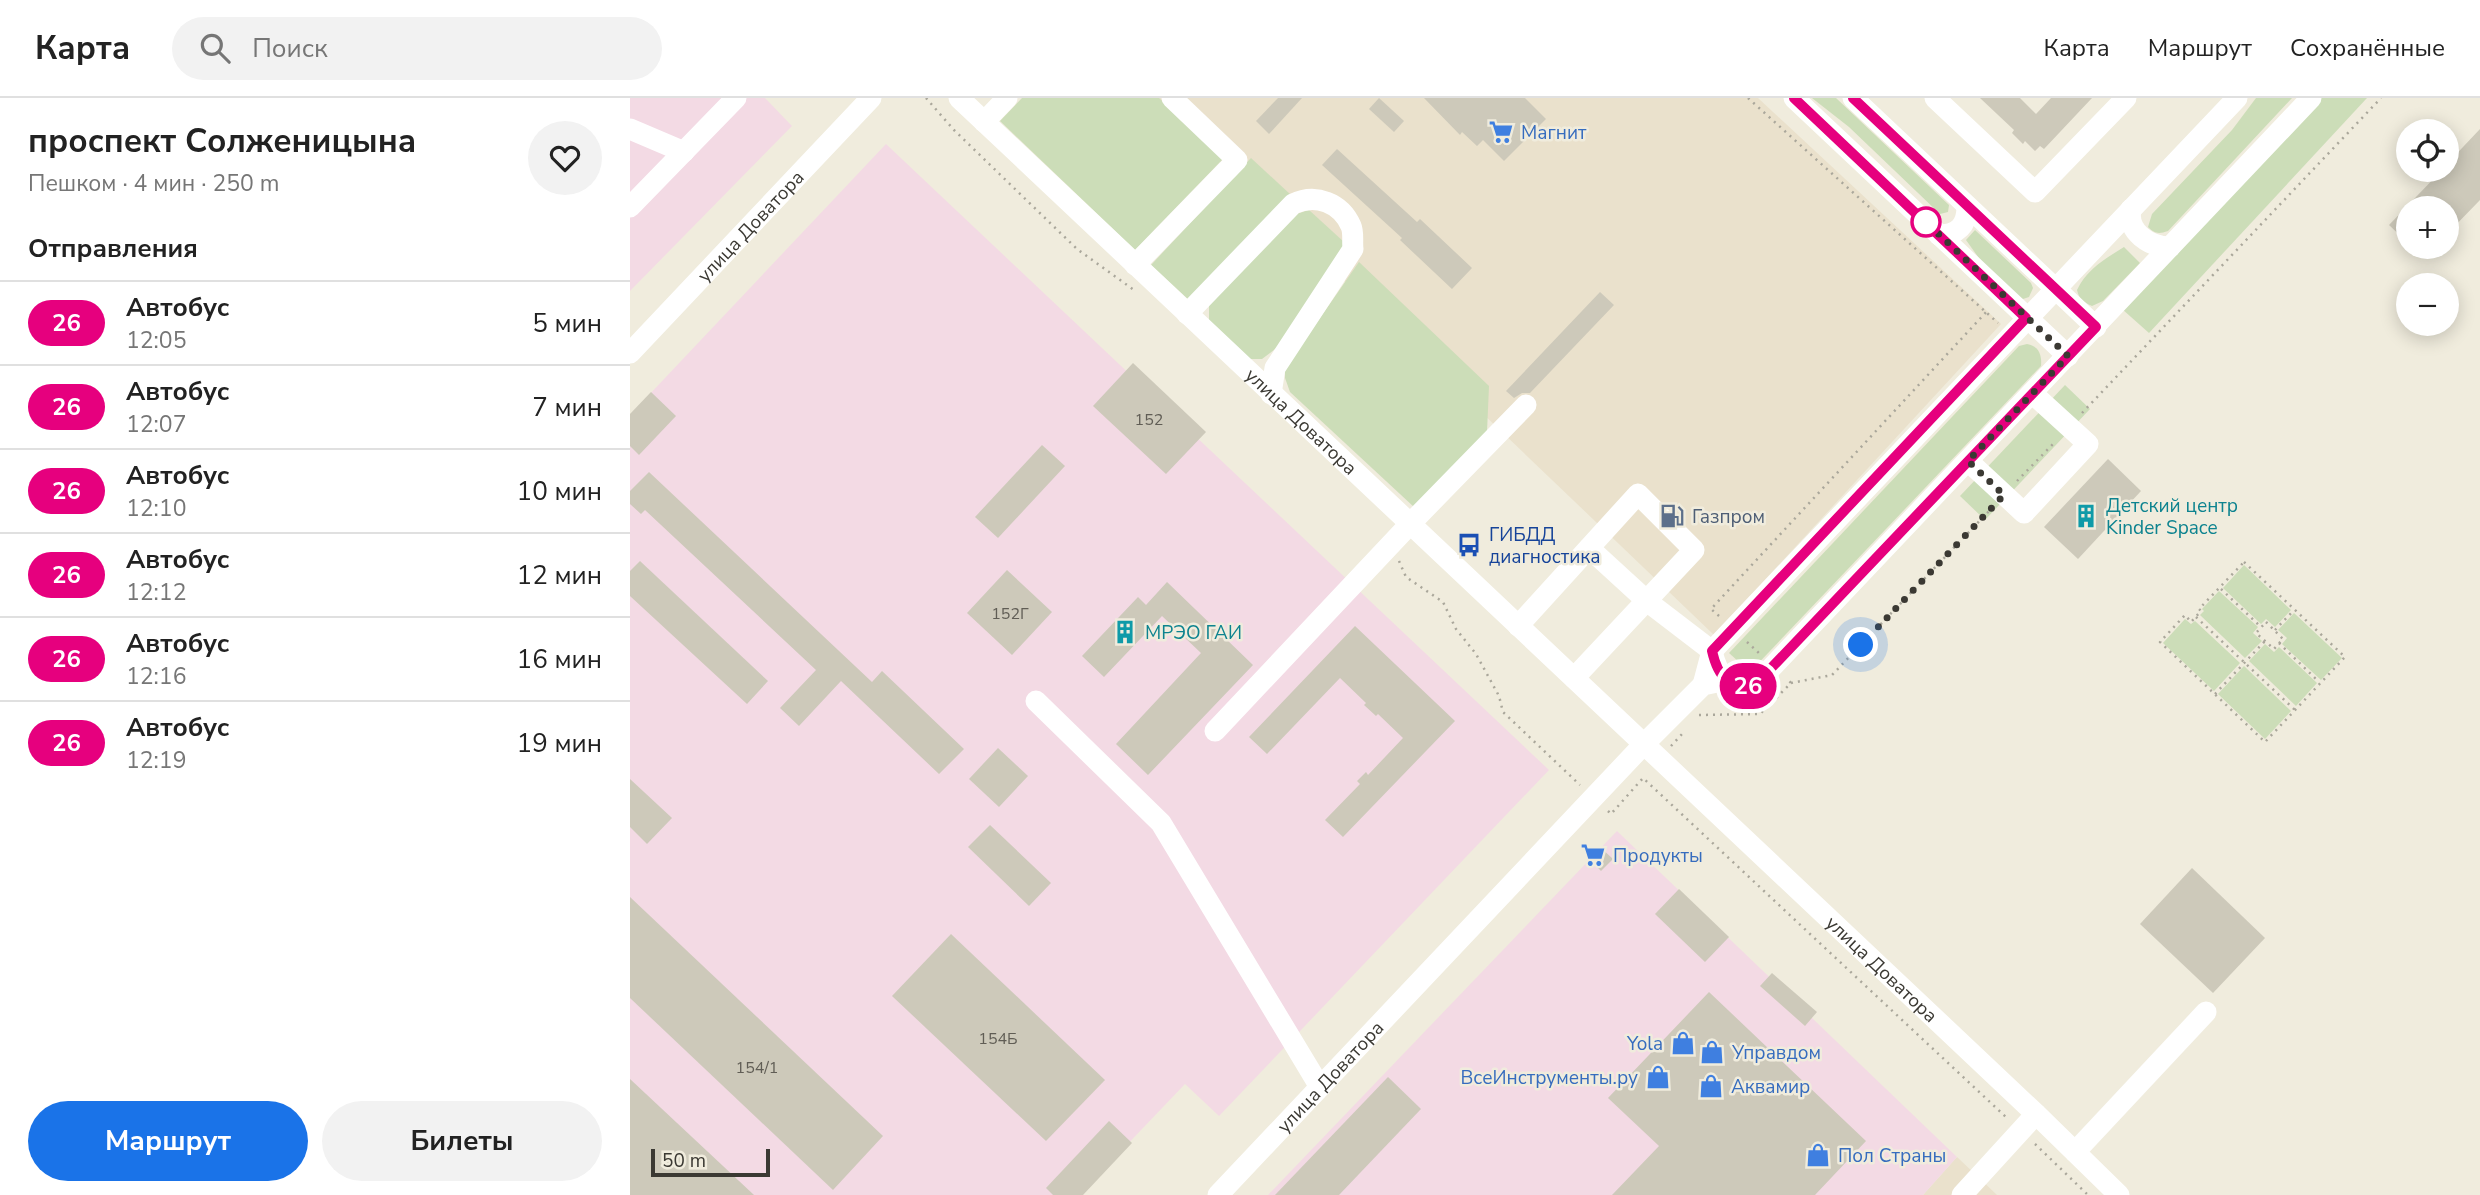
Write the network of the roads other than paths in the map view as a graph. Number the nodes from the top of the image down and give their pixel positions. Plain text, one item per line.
1 (736, 98) edge
2 (871, 98) edge
3 (959, 98) edge
4 (1007, 98) edge
5 (1172, 98) edge
6 (1794, 98) edge
7 (1853, 98) edge
8 (1935, 98) edge
9 (2126, 98) edge
10 (2237, 98) edge
11 (2311, 98) edge
12 (984, 122) junction
13 (630, 129) edge
14 (684, 152) junction
15 (630, 207) edge
16 (1966, 207) junction
17 (2131, 209) junction
18 (1939, 234) junction
19 (2170, 247) junction
20 (1135, 265) junction
21 (2054, 288) junction
22 (1187, 314) junction
23 (2026, 318) junction
24 (2096, 327) junction
25 (630, 353) edge
26 (2068, 356) junction
27 (2032, 393) junction
28 (1271, 394) junction
29 (1526, 405) dead end
30 (1968, 461) junction
31 (1410, 524) junction
32 (1589, 548) junction
33 (1647, 602) junction
34 (1518, 626) junction
35 (1712, 651) junction
36 (1574, 678) junction
37 (1703, 685) junction
38 (1734, 685) junction
39 (1036, 701) dead end
40 (1215, 731) dead end
41 (1644, 744) junction
42 (2206, 1012) dead end
43 (1320, 1087) junction
44 (2036, 1114) junction
45 (2075, 1152) junction
46 (1218, 1195) edge
47 (1962, 1195) edge
48 (2119, 1195) edge

1 - 14 street
2 - 25 street, улица Доватора
3 - 12 street, улица Доватора
4 - 12 street
5 - 20 street
6 - 18 street
7 - 16 street
8 - 9 street
10 - 17 street
11 - 19 street
12 - 20 street, улица Доватора
13 - 14 street
14 - 15 street
16 - 18 street
16 - 21 street
17 - 19 street
17 - 21 street
18 - 23 street
19 - 24 street
20 - 22 street, улица Доватора
21 - 23 street
21 - 24 street
22 - 28 street, улица Доватора
22 - 28 street
23 - 26 street
23 - 35 street
24 - 26 street
26 - 27 street
27 - 30 street
27 - 30 street
28 - 31 street, улица Доватора
29 - 31 street
30 - 38 street
31 - 34 street, улица Доватора
31 - 40 street
32 - 33 street
32 - 33 street
32 - 34 street
33 - 35 street
33 - 36 street
34 - 36 street, улица Доватора
35 - 37 street
35 - 38 street
36 - 41 street, улица Доватора
37 - 38 street
37 - 41 street
39 - 43 street
41 - 43 street, улица Доватора
41 - 44 street, улица Доватора
42 - 45 street
43 - 46 street, улица Доватора
44 - 45 street, улица Доватора
44 - 47 street
45 - 48 street, улица Доватора

